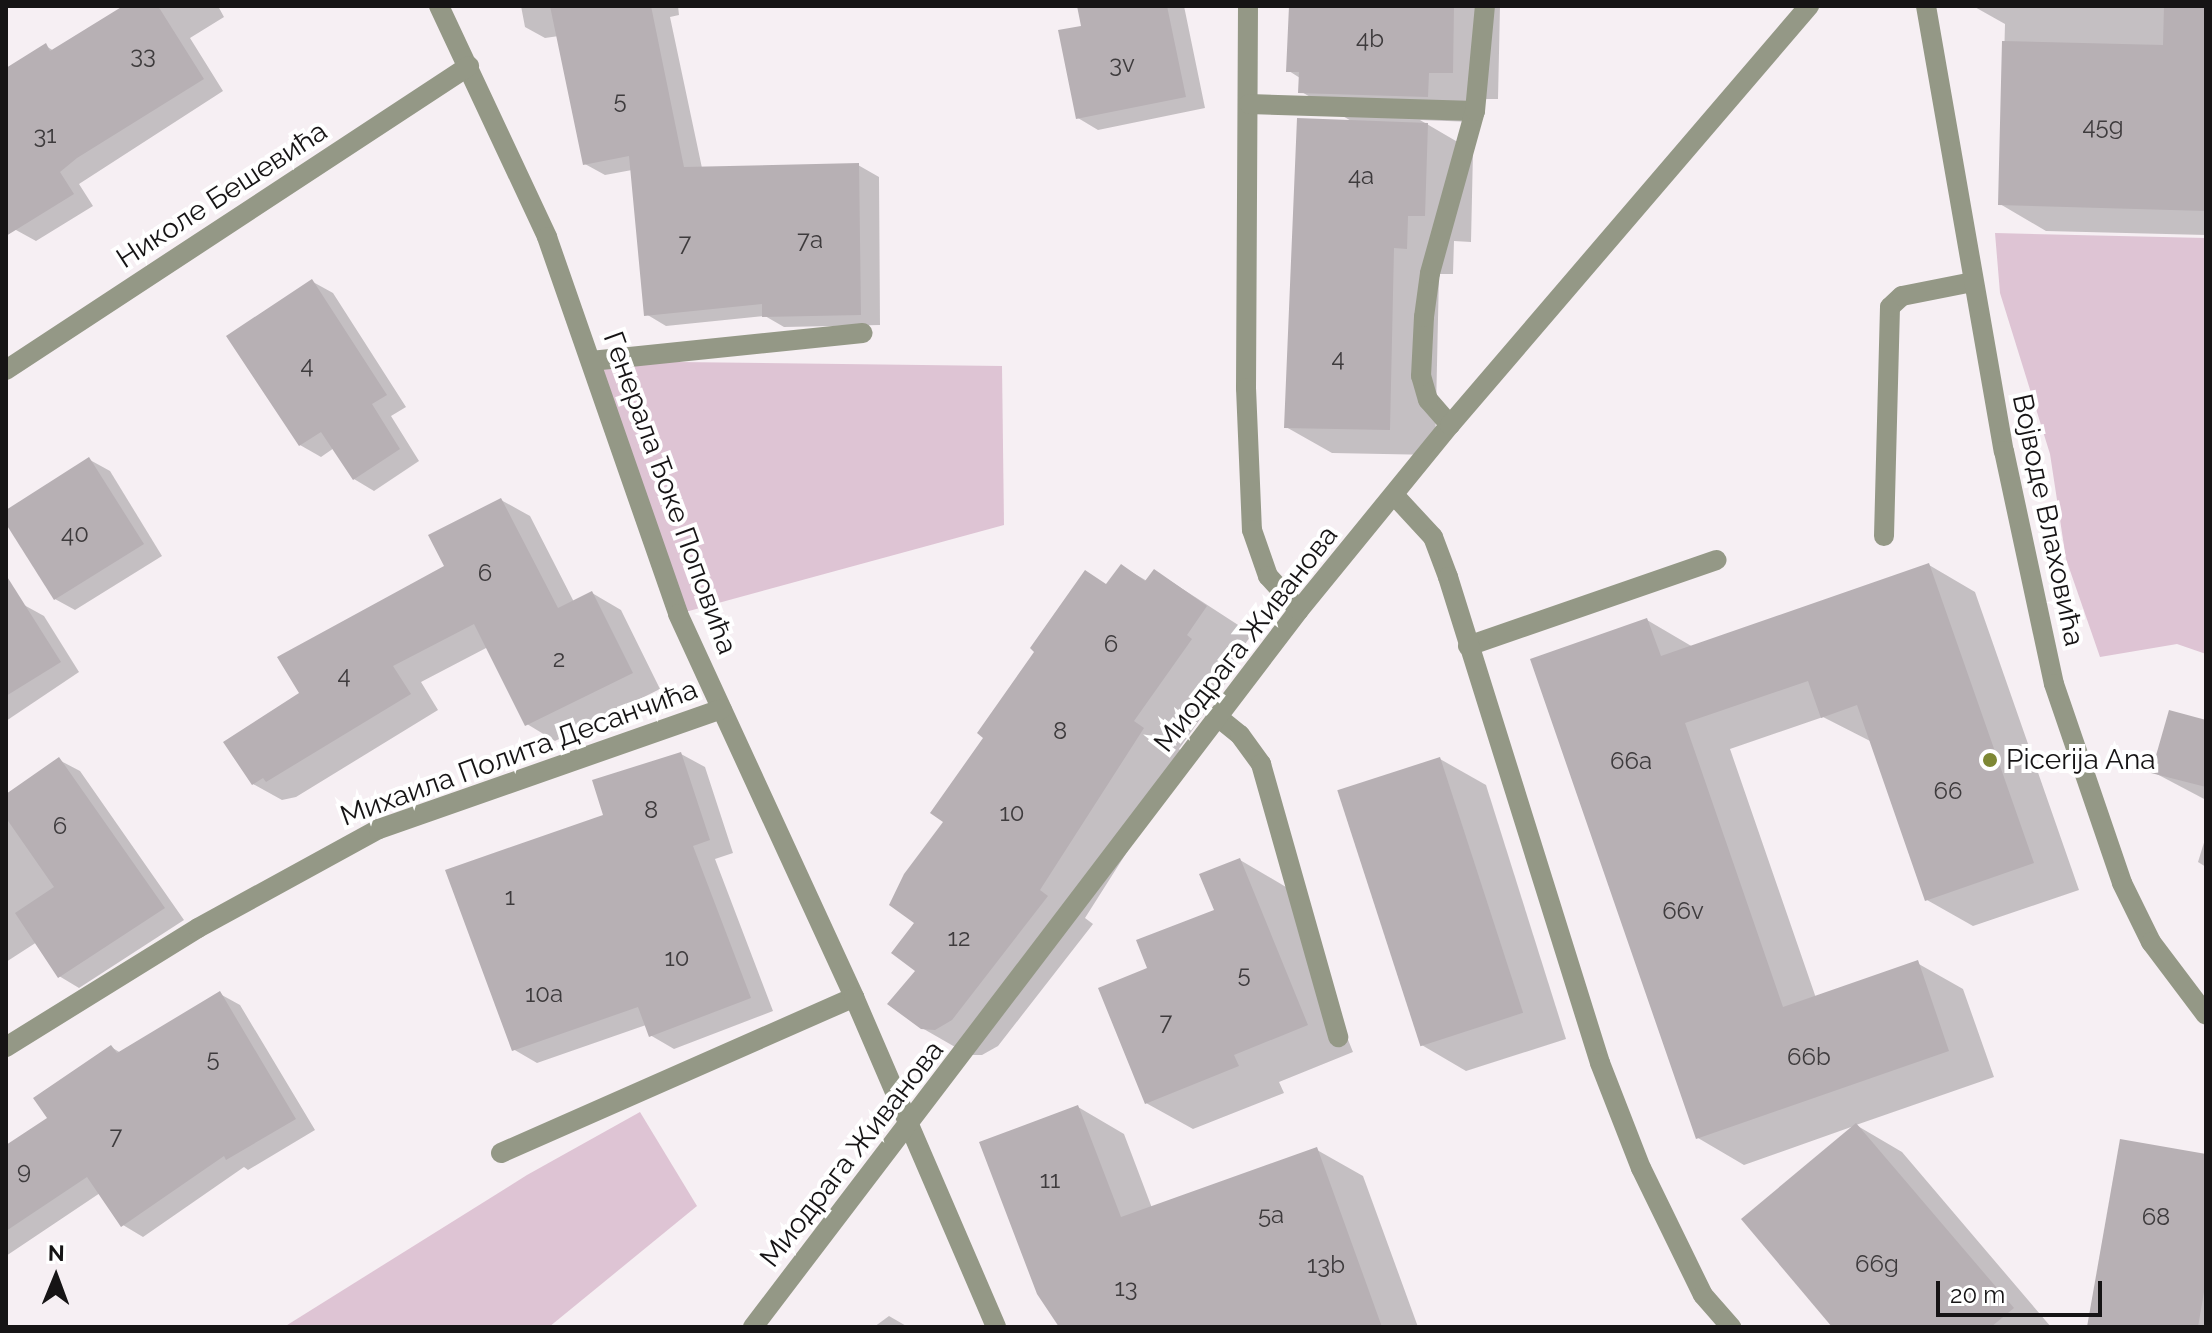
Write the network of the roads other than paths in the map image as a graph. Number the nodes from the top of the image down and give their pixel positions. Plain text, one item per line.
1 (439, 6) edge
2 (1248, 6) edge
3 (1485, 6) edge
4 (1809, 6) edge
5 (1926, 6) edge
6 (469, 66) junction
7 (1249, 104) junction
8 (1475, 111) junction
9 (1973, 282) junction
10 (863, 333) dead end
11 (591, 361) junction
12 (6, 370) edge
13 (1450, 425) junction
14 (1395, 496) junction
15 (1884, 536) dead end
16 (1717, 560) dead end
17 (1299, 610) junction
18 (1468, 646) junction
19 (722, 709) junction
20 (1219, 718) junction
21 (854, 997) junction
22 (2206, 1015) edge
23 (1338, 1037) dead end
24 (6, 1047) edge
25 (911, 1126) junction
26 (501, 1153) dead end
27 (753, 1327) edge
28 (996, 1327) edge
29 (1731, 1327) edge

1 - 6 street, Генерала Ђоке Поповића
2 - 7 street
3 - 8 street
4 - 13 street, Миодрага Живанова
5 - 9 street, Војводе Влаховића
6 - 11 street, Генерала Ђоке Поповића
6 - 12 street, Николе Бешевића
7 - 8 street
7 - 17 street
8 - 13 street
9 - 15 street
9 - 22 street, Војводе Влаховића
10 - 11 street
11 - 19 street, Генерала Ђоке Поповића
13 - 14 street, Миодрага Живанова
14 - 17 street, Миодрага Живанова
14 - 18 street
16 - 18 street
17 - 20 street, Миодрага Живанова
18 - 29 street
19 - 21 street, Генерала Ђоке Поповића
19 - 24 street, Михаила Полита Десанчића
20 - 23 street
20 - 25 street, Миодрага Живанова
21 - 25 street, Генерала Ђоке Поповића
21 - 26 street
25 - 27 street, Миодрага Живанова
25 - 28 street, Генерала Ђоке Поповића

